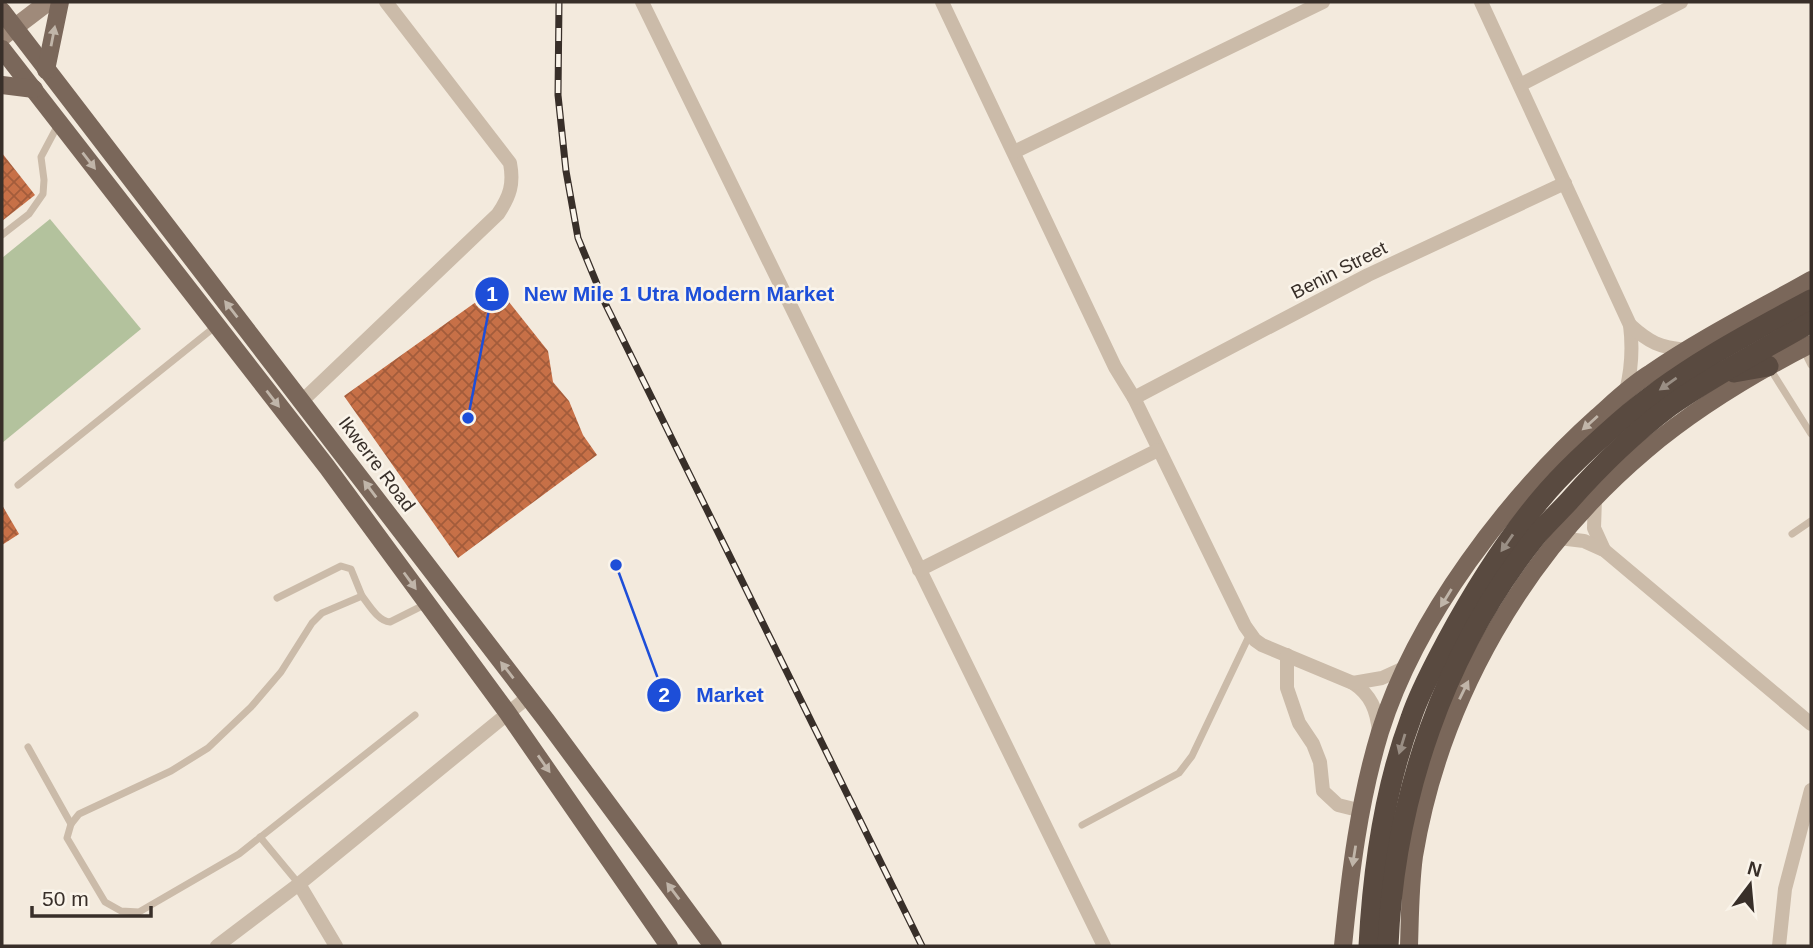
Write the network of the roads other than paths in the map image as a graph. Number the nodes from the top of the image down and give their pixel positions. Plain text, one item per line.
1 (48, 2) edge
2 (60, 2) edge
3 (386, 2) edge
4 (642, 2) edge
5 (942, 2) edge
6 (1323, 2) edge
7 (1480, 2) edge
8 (1681, 2) edge
9 (2, 11) edge
10 (8, 33) edge
11 (2, 49) edge
12 (47, 70) junction
13 (2, 85) edge
14 (1520, 85) junction
15 (34, 89) junction
16 (59, 122) junction
17 (1014, 152) junction
18 (1565, 183) junction
19 (2, 235) edge
20 (1811, 280) edge
21 (1811, 300) edge
22 (1811, 322) edge
23 (1630, 325) junction
24 (217, 326) junction
25 (1740, 329) junction
26 (1807, 346) edge
27 (1686, 350) junction
28 (1713, 357) junction
29 (1811, 365) edge
30 (1758, 366) junction
31 (1626, 391) junction
32 (1134, 398) junction
33 (302, 401) junction
34 (1811, 433) edge
35 (1158, 450) junction
36 (18, 485) dead end
37 (1595, 498) junction
38 (1811, 521) edge
39 (1792, 534) dead end
40 (1559, 538) junction
41 (1604, 550) junction
42 (919, 570) junction
43 (362, 596) junction
44 (277, 597) dead end
45 (427, 604) junction
46 (1250, 633) junction
47 (1287, 655) junction
48 (1406, 667) junction
49 (1353, 682) junction
50 (528, 697) junction
51 (507, 712) junction
52 (415, 715) dead end
53 (1811, 724) edge
54 (1380, 733) junction
55 (28, 747) dead end
56 (1811, 790) edge
57 (1362, 811) junction
58 (71, 824) junction
59 (1082, 825) dead end
60 (260, 837) junction
61 (299, 884) junction
62 (217, 946) edge
63 (336, 946) edge
64 (669, 946) edge
65 (713, 946) edge
66 (1104, 946) edge
67 (1343, 946) edge
68 (1369, 946) edge
69 (1388, 946) edge
70 (1409, 946) edge
71 (1779, 946) edge

1 - 10 street
12 -> 2 main road
3 - 33 street
4 - 42 street
5 - 17 street
6 - 17 street
7 - 14 street
8 - 14 street
9 - 10 main road, Ikwerre Road
10 - 12 main road, Ikwerre Road
11 - 15 main road
33 -> 12 main road, Ikwerre Road
13 - 15 main road
14 - 18 street
15 - 16 main road
16 - 19 lane
16 -> 24 main road
17 - 32 street
18 - 23 street
18 - 32 street, Benin Street
20 - 25 main road
21 - 25 highway
22 - 30 highway
23 - 27 street
23 - 31 street
24 - 36 lane
24 -> 45 main road
25 - 28 highway
26 - 29 lane
26 - 30 main road
27 - 28 main road
27 - 31 main road
28 - 30 highway
28 -> 68 highway
28 - 69 highway
30 - 34 lane
30 - 37 main road
31 -> 48 main road
32 - 35 street
50 -> 33 main road, Ikwerre Road
35 - 42 street
35 - 46 street
37 - 40 main road
37 - 41 street
38 - 39 lane
40 - 41 street
70 -> 40 main road
41 - 53 street
42 - 66 street
43 - 44 lane
43 - 45 lane
43 - 58 lane
45 - 51 main road
46 - 47 street
46 - 59 lane
47 - 49 street
47 - 57 street
48 - 49 street
48 - 54 main road
49 - 54 street
50 - 51 street
65 -> 50 main road, Ikwerre Road
51 - 61 street
51 -> 64 main road
52 - 60 lane
54 - 57 main road
55 - 58 lane
56 - 71 street
57 -> 67 main road
58 - 60 lane
60 - 61 lane
61 - 62 street
61 - 63 street

